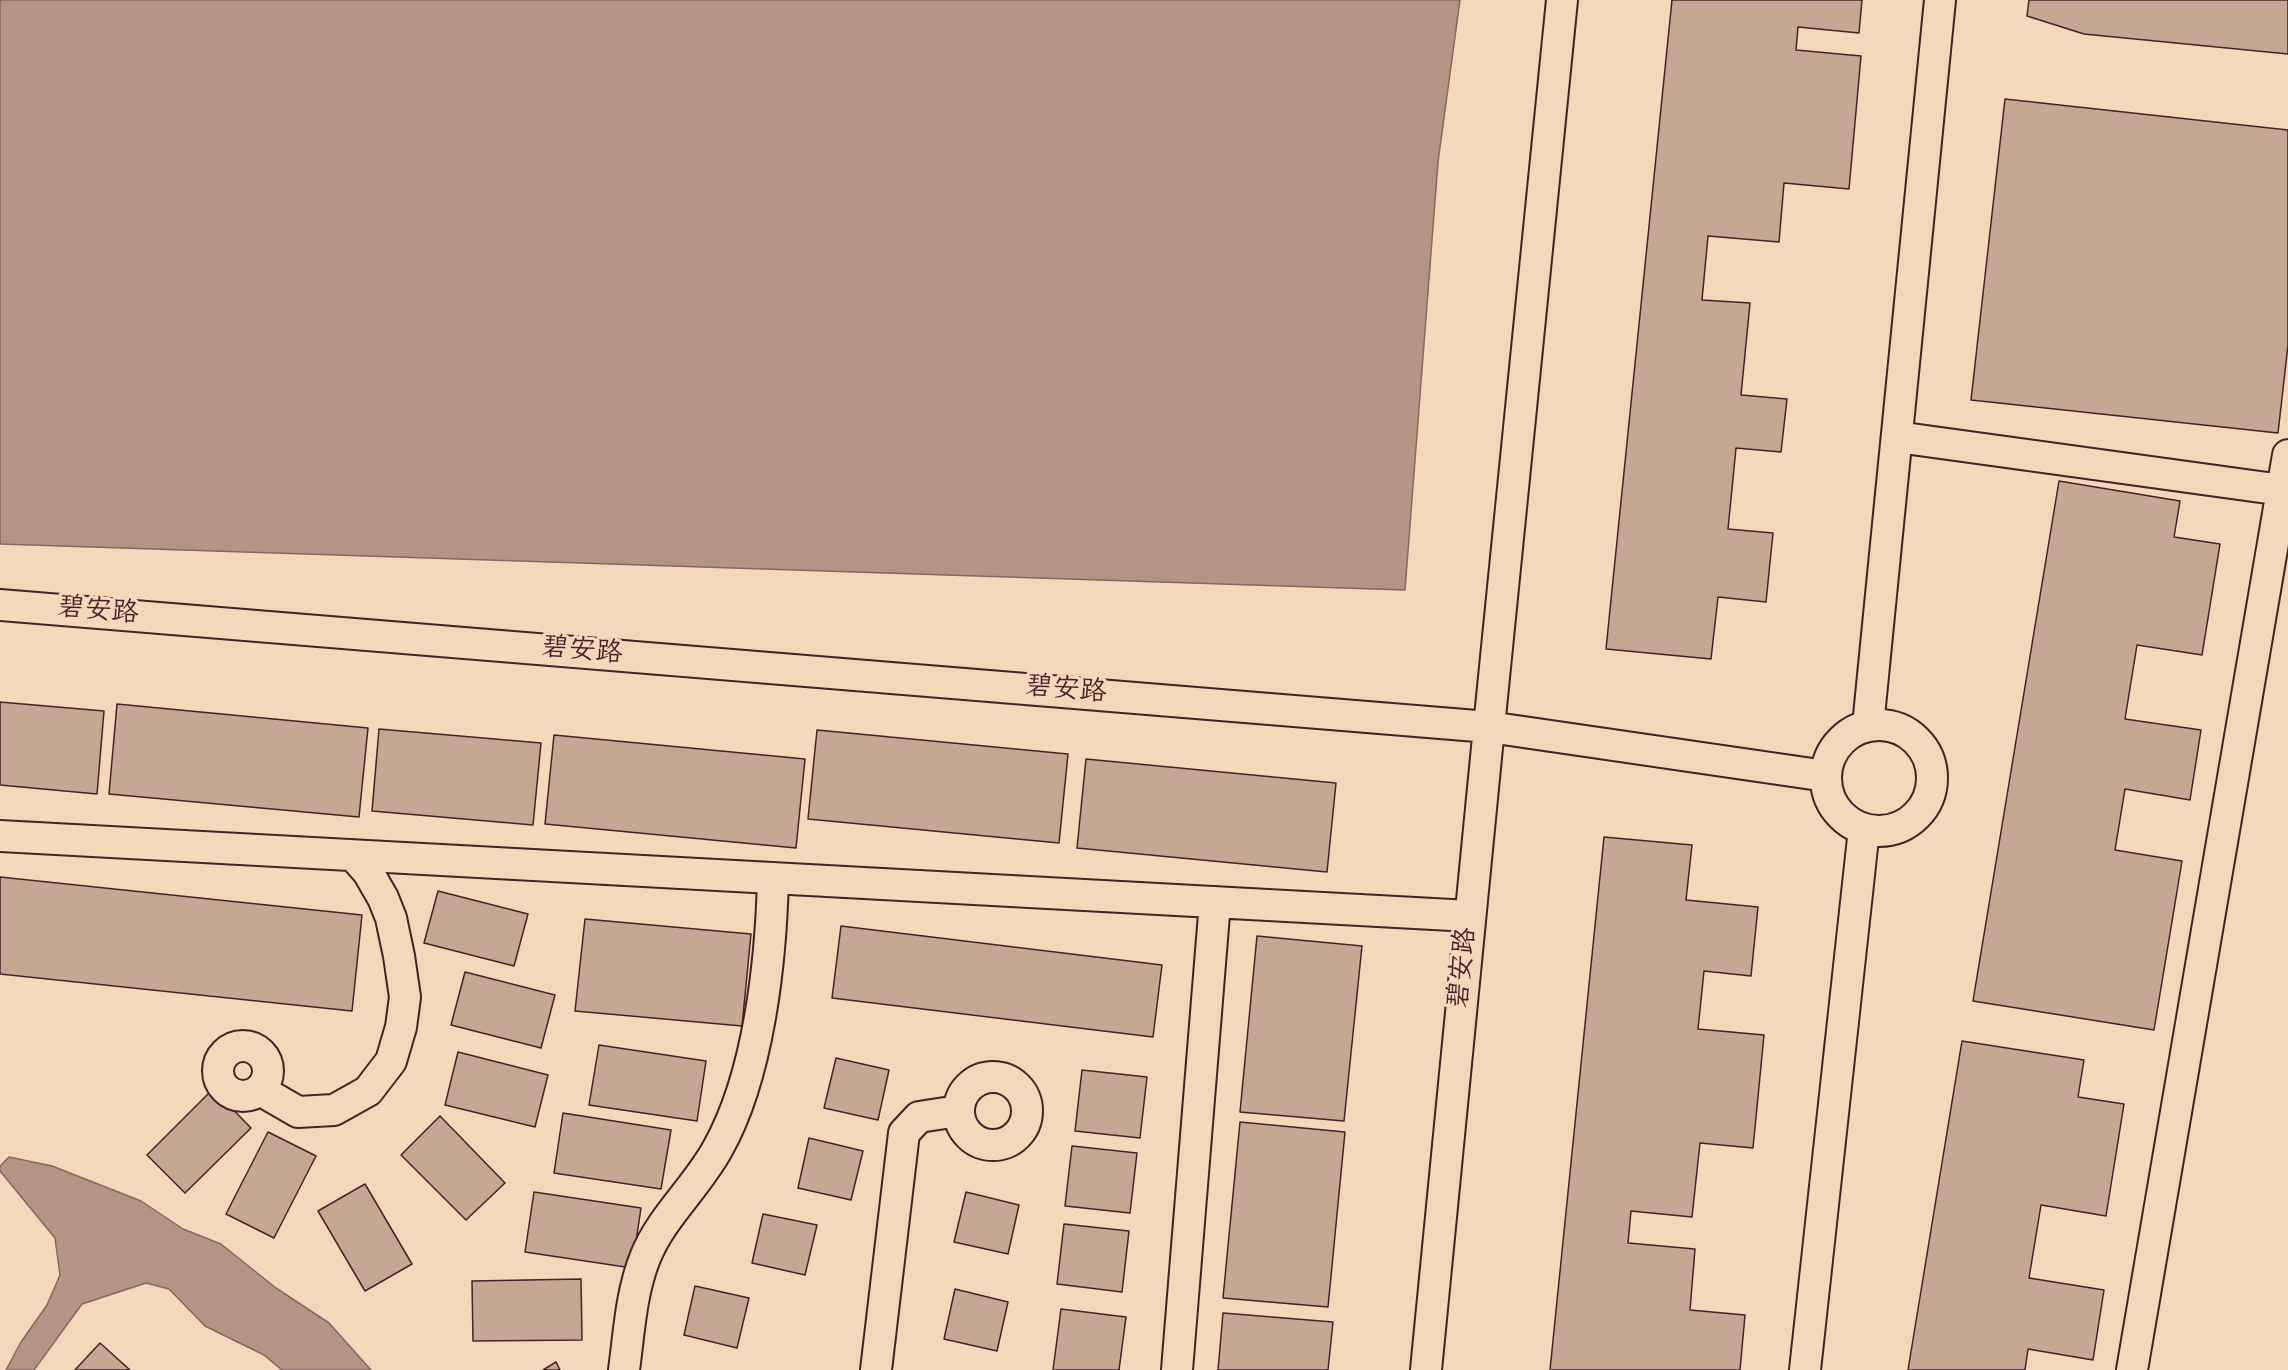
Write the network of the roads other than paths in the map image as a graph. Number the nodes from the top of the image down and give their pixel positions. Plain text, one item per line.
1 (1562, 0) edge
2 (1940, 0) edge
3 (1897, 437) junction
4 (2288, 455) edge
5 (2282, 490) junction
6 (0, 605) edge
7 (1868, 726) junction
8 (1489, 727) junction
9 (1826, 776) junction
10 (1864, 829) junction
11 (0, 836) edge
12 (354, 856) junction
13 (773, 878) junction
14 (1215, 902) junction
15 (1470, 916) junction
16 (260, 1090) dead end
17 (958, 1111) dead end
18 (624, 1370) edge
19 (876, 1370) edge
20 (1177, 1370) edge
21 (1426, 1370) edge
22 (1804, 1370) edge
23 (2132, 1370) edge

1 - 8 street
2 - 3 street
3 - 5 street
3 - 7 street
4 - 5 street
5 - 23 street
6 - 8 street, 碧安路
7 - 9 street
7 - 10 street
8 - 9 street
8 - 15 street, 碧安路
9 - 10 street
10 - 22 street
11 - 12 street
12 - 13 street
12 - 16 street
13 - 14 street
13 - 18 street
14 - 15 street
14 - 20 street
15 - 21 street, 碧安路
17 - 19 street

